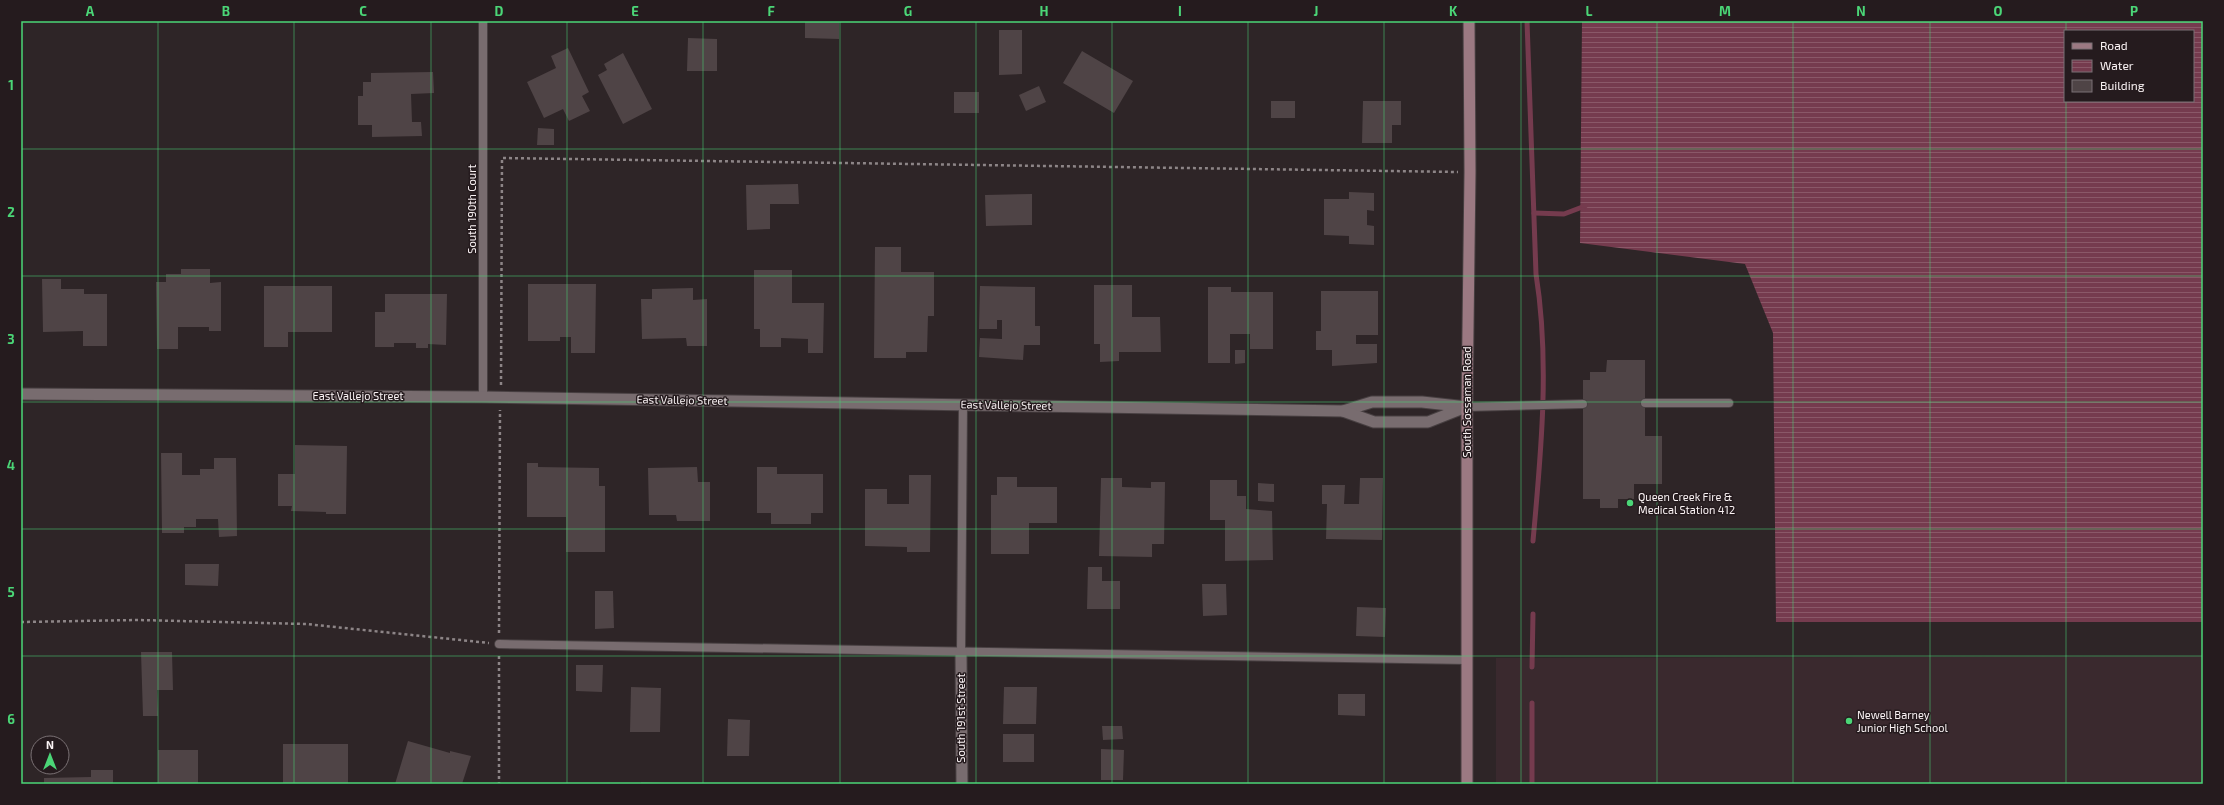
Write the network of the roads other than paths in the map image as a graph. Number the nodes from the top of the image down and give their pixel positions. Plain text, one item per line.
1 (483, 21) edge
2 (1469, 21) edge
3 (21, 394) edge
4 (483, 397) junction
5 (1645, 403) dead end
6 (1729, 403) dead end
7 (1583, 404) dead end
8 (963, 405) junction
9 (1467, 407) junction
10 (1343, 411) junction
11 (499, 644) road end
12 (961, 652) junction
13 (1467, 660) junction
14 (962, 784) edge
15 (1467, 784) edge

1 - 4 lane, South 190th Court
2 - 9 main road, South Sossaman Road
3 - 4 street, East Vallejo Street
4 - 8 street, East Vallejo Street
5 - 6 lane
7 - 9 lane
8 - 10 street, East Vallejo Street
8 - 12 lane
9 - 10 street, East Vallejo Street
9 - 10 street, East Vallejo Street
9 - 13 main road, South Sossaman Road
11 - 12 lane
12 - 13 lane
12 - 14 street, South 191st Street
13 - 15 main road, South Sossaman Road

